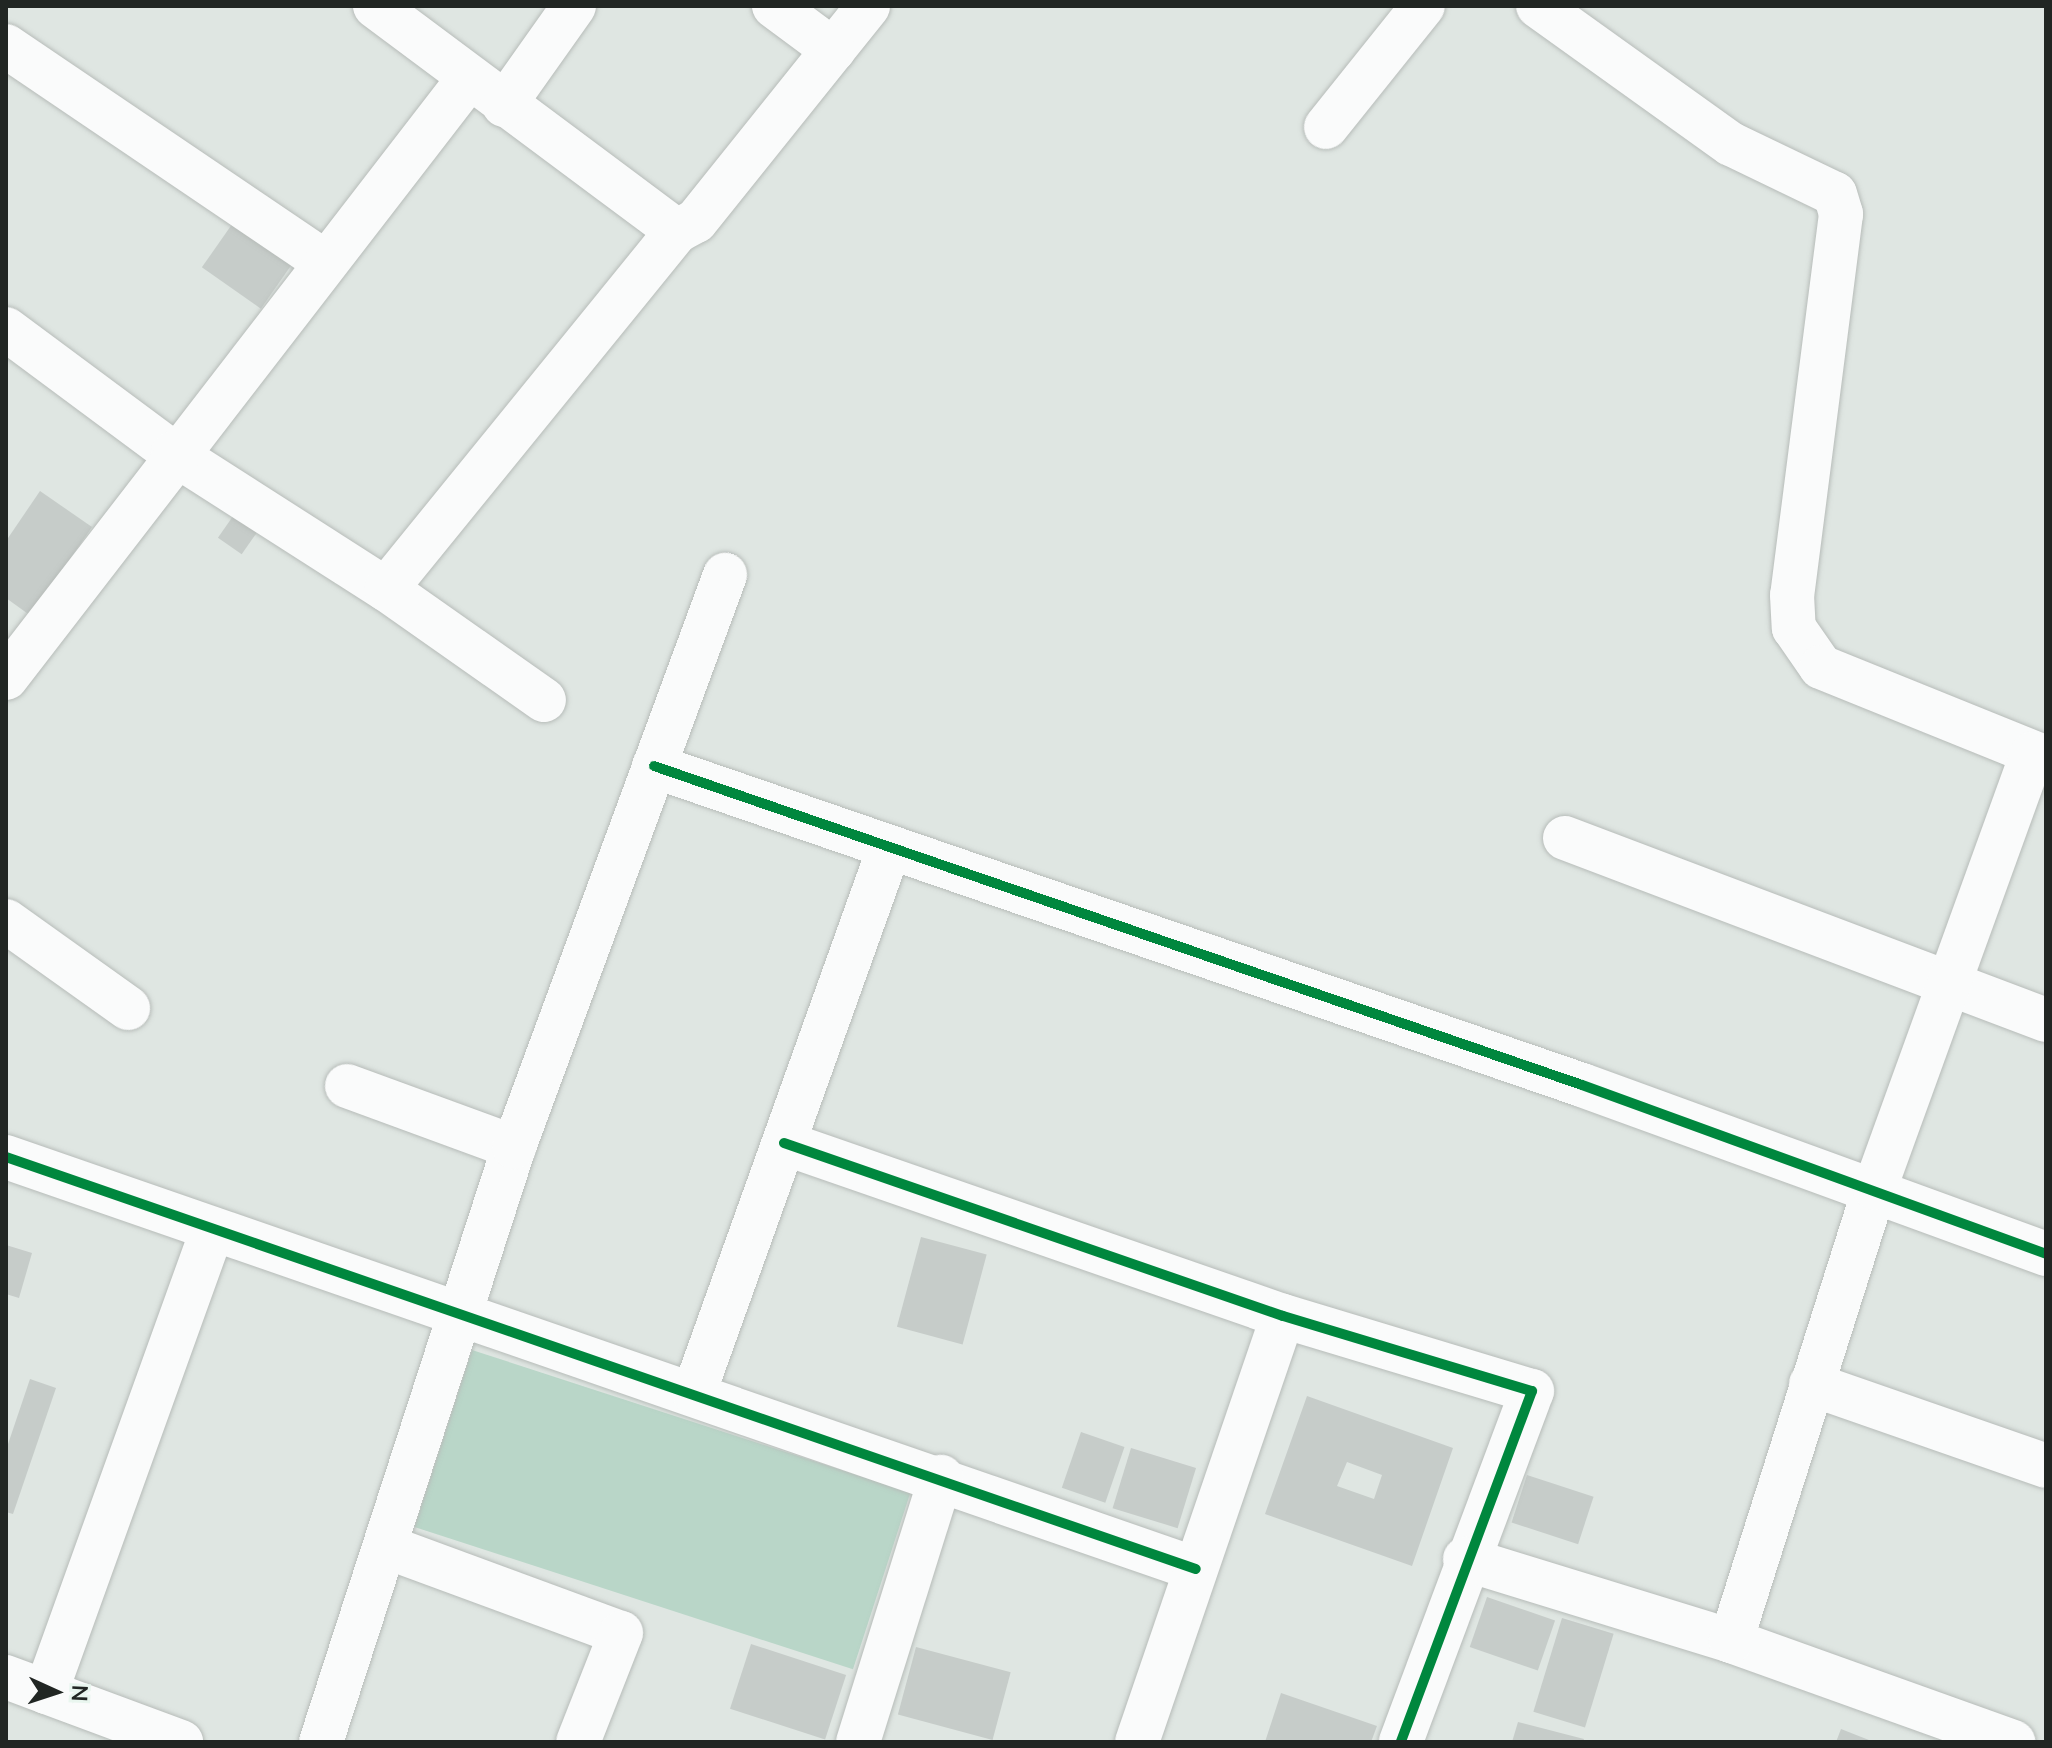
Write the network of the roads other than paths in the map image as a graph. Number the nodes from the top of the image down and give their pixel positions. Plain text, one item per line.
1 (375, 6) edge
2 (574, 6) edge
3 (774, 6) edge
4 (868, 6) edge
5 (1423, 6) edge
6 (1538, 6) edge
7 (6, 46) edge
8 (833, 50) junction
9 (469, 78) junction
10 (504, 105) junction
11 (1326, 127) dead end
12 (677, 231) junction
13 (325, 262) junction
14 (6, 329) edge
15 (173, 453) junction
16 (725, 575) dead end
17 (386, 589) junction
18 (13, 654) edge
19 (544, 700) dead end
20 (2039, 756) edge
21 (654, 766) junction
22 (1565, 838) dead end
23 (889, 849) junction
24 (6, 921) edge
25 (1946, 985) junction
26 (128, 1008) dead end
27 (2046, 1020) edge
28 (347, 1086) dead end
29 (784, 1143) junction
30 (514, 1147) junction
31 (6, 1157) edge
32 (1875, 1188) junction
33 (213, 1229) junction
34 (2046, 1254) edge
35 (465, 1316) junction
36 (1283, 1316) junction
37 (1811, 1384) junction
38 (694, 1393) junction
39 (2046, 1466) edge
40 (941, 1477) junction
41 (387, 1547) junction
42 (1465, 1559) junction
43 (1196, 1569) junction
44 (1731, 1641) junction
45 (6, 1677) edge
46 (46, 1692) junction
47 (181, 1742) edge
48 (321, 1742) edge
49 (578, 1742) edge
50 (858, 1742) edge
51 (1137, 1742) edge
52 (1401, 1742) edge
53 (2013, 1742) edge

1 - 9 street
2 - 10 street
3 - 8 street
4 - 8 street
5 - 11 street
6 - 20 street
7 - 13 street
8 - 12 street
9 - 10 street
9 - 13 street
10 - 12 street
12 - 17 street
13 - 15 street
14 - 15 street
15 - 17 street
15 - 18 street
16 - 21 street
17 - 19 street
20 - 25 street
21 - 23 street
21 - 30 street
22 - 25 street
23 - 29 street
23 - 32 street
24 - 26 street
25 - 27 street
25 - 32 street
28 - 30 street
29 - 36 street
29 - 38 street
30 - 35 street
31 - 33 street
32 - 34 street
32 - 37 street
33 - 35 street
33 - 46 street
35 - 38 street
35 - 41 street
36 - 42 street
36 - 43 street
37 - 39 street
37 - 44 street
38 - 40 street
40 - 43 street
40 - 50 street
41 - 48 street
41 - 49 street
42 - 44 street
42 - 52 street
43 - 51 street
44 - 53 street
45 - 46 street
46 - 47 street

